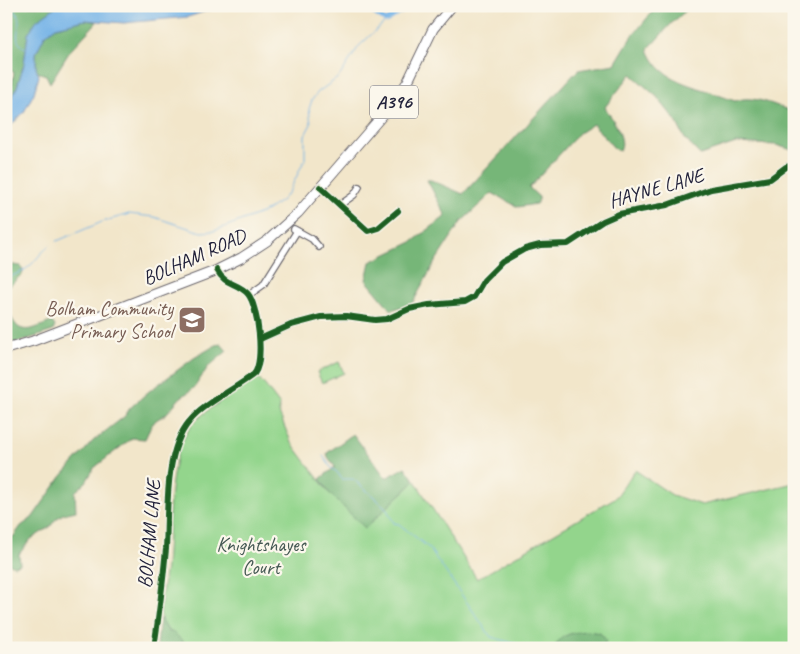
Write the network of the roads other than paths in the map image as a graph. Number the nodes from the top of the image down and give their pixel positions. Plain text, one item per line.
1 (452, 6) edge
2 (794, 165) edge
3 (359, 186) dead end
4 (320, 187) junction
5 (340, 205) junction
6 (398, 211) dead end
7 (319, 247) dead end
8 (217, 270) junction
9 (249, 295) junction
10 (260, 339) junction
11 (6, 349) edge
12 (154, 648) edge

1 - 4 main road, A396
2 - 10 street, HAYNE LANE
3 - 5 street
4 - 5 street
4 - 8 main road, BOLHAM ROAD / A396
5 - 6 street
7 - 9 street
8 - 9 street
8 - 11 main road, BOLHAM ROAD / A396
9 - 10 street, BOLHAM LANE
10 - 12 street, BOLHAM LANE

